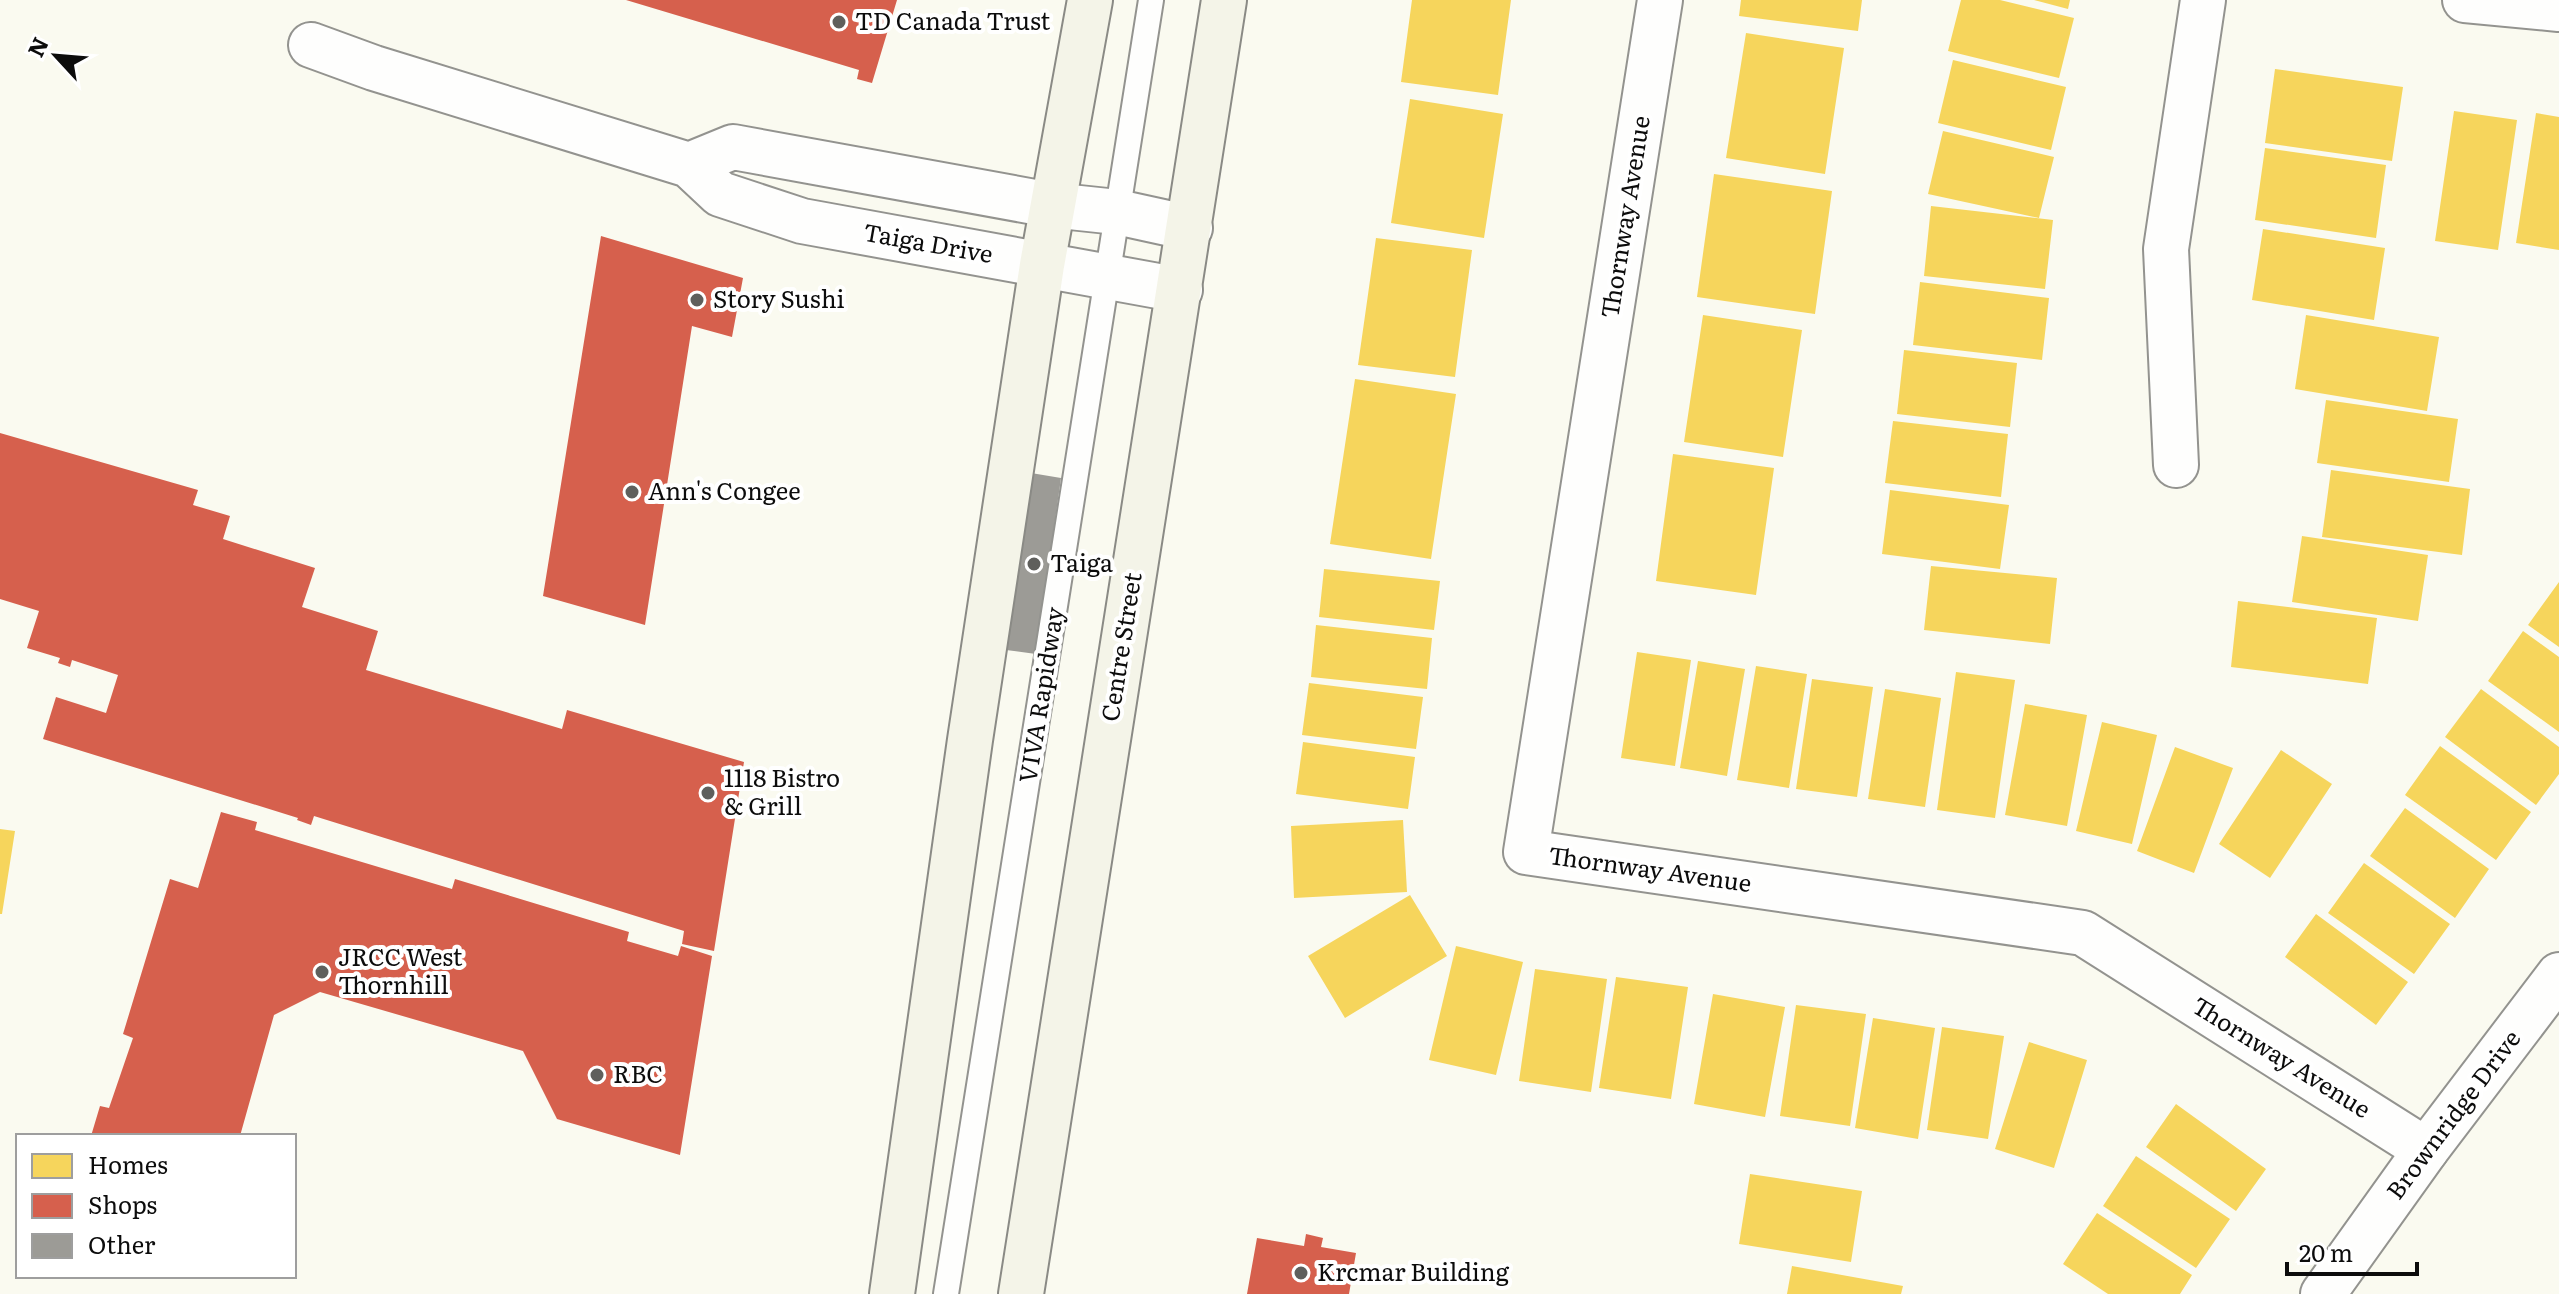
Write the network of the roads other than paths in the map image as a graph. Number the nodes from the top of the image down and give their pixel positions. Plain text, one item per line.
1 (1090, 0) edge
2 (1151, 0) edge
3 (1224, 0) edge
4 (1660, 0) edge
5 (2203, 0) edge
6 (2465, 0) edge
7 (2559, 9) edge
8 (311, 45) dead end
9 (689, 165) junction
10 (1051, 205) junction
11 (1117, 212) junction
12 (1190, 228) junction
13 (1042, 265) junction
14 (1108, 277) junction
15 (1180, 290) junction
16 (2176, 465) dead end
17 (2556, 985) edge
18 (2426, 1150) junction
19 (892, 1294) edge
20 (946, 1294) edge
21 (1021, 1294) edge
22 (2323, 1294) edge

1 - 10 main road
2 - 11 lane, VIVA Rapidway
3 - 12 main road, Centre Street
4 - 18 street, Thornway Avenue
5 - 16 street
6 - 7 street
8 - 9 street, Taiga Drive
9 - 10 street
9 - 13 street, Taiga Drive
10 - 11 street
10 - 13 main road
11 - 12 street
11 - 14 lane, VIVA Rapidway
12 - 15 main road, Centre Street
13 - 14 street, Taiga Drive
13 - 19 main road
14 - 15 street, Taiga Drive
14 - 20 lane, VIVA Rapidway
15 - 21 main road, Centre Street
17 - 18 street, Brownridge Drive
18 - 22 street, Brownridge Drive

